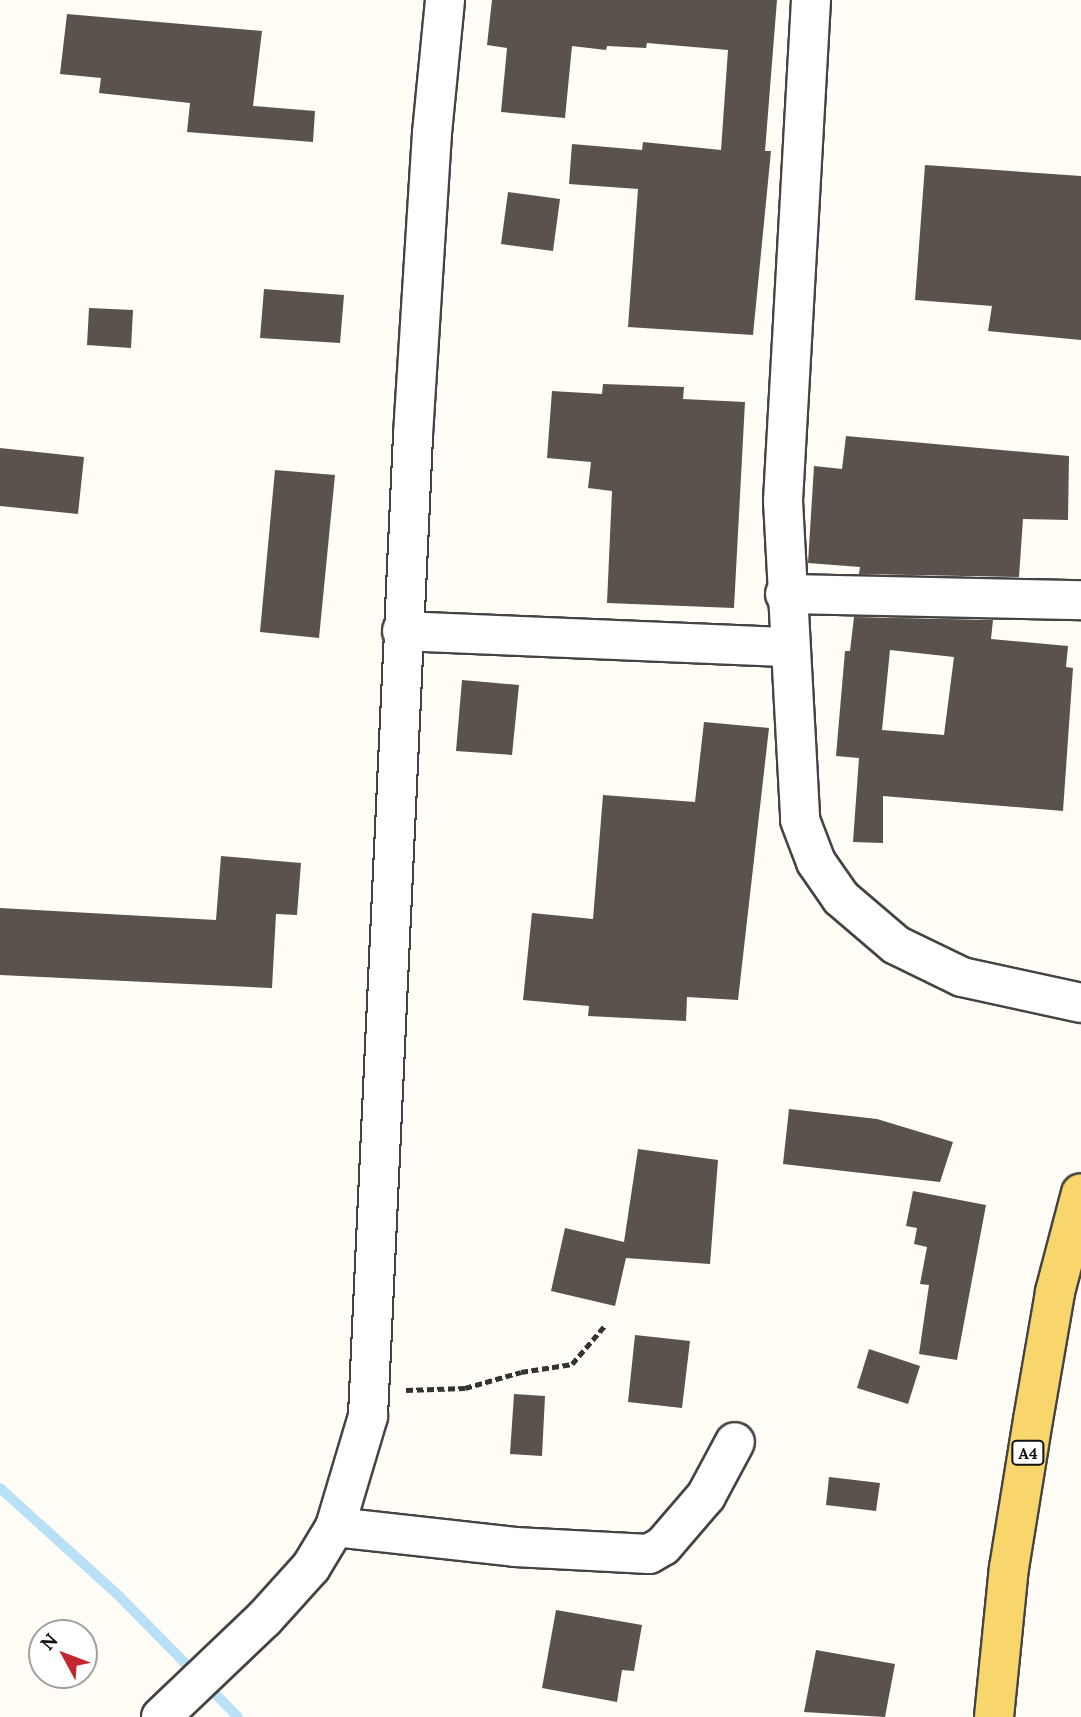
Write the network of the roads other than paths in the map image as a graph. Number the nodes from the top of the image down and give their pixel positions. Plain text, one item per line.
1 (445, 0) edge
2 (811, 0) edge
3 (785, 594) junction
4 (1081, 600) edge
5 (402, 631) junction
6 (789, 647) junction
7 (1081, 1003) edge
8 (1081, 1193) edge
9 (735, 1442) dead end
10 (335, 1527) junction
11 (161, 1717) edge
12 (994, 1717) edge

1 - 5 street
2 - 3 street
3 - 4 street
3 - 6 street
5 - 6 street
5 - 10 street
6 - 7 street
8 - 12 main road, A4
9 - 10 street
10 - 11 street

